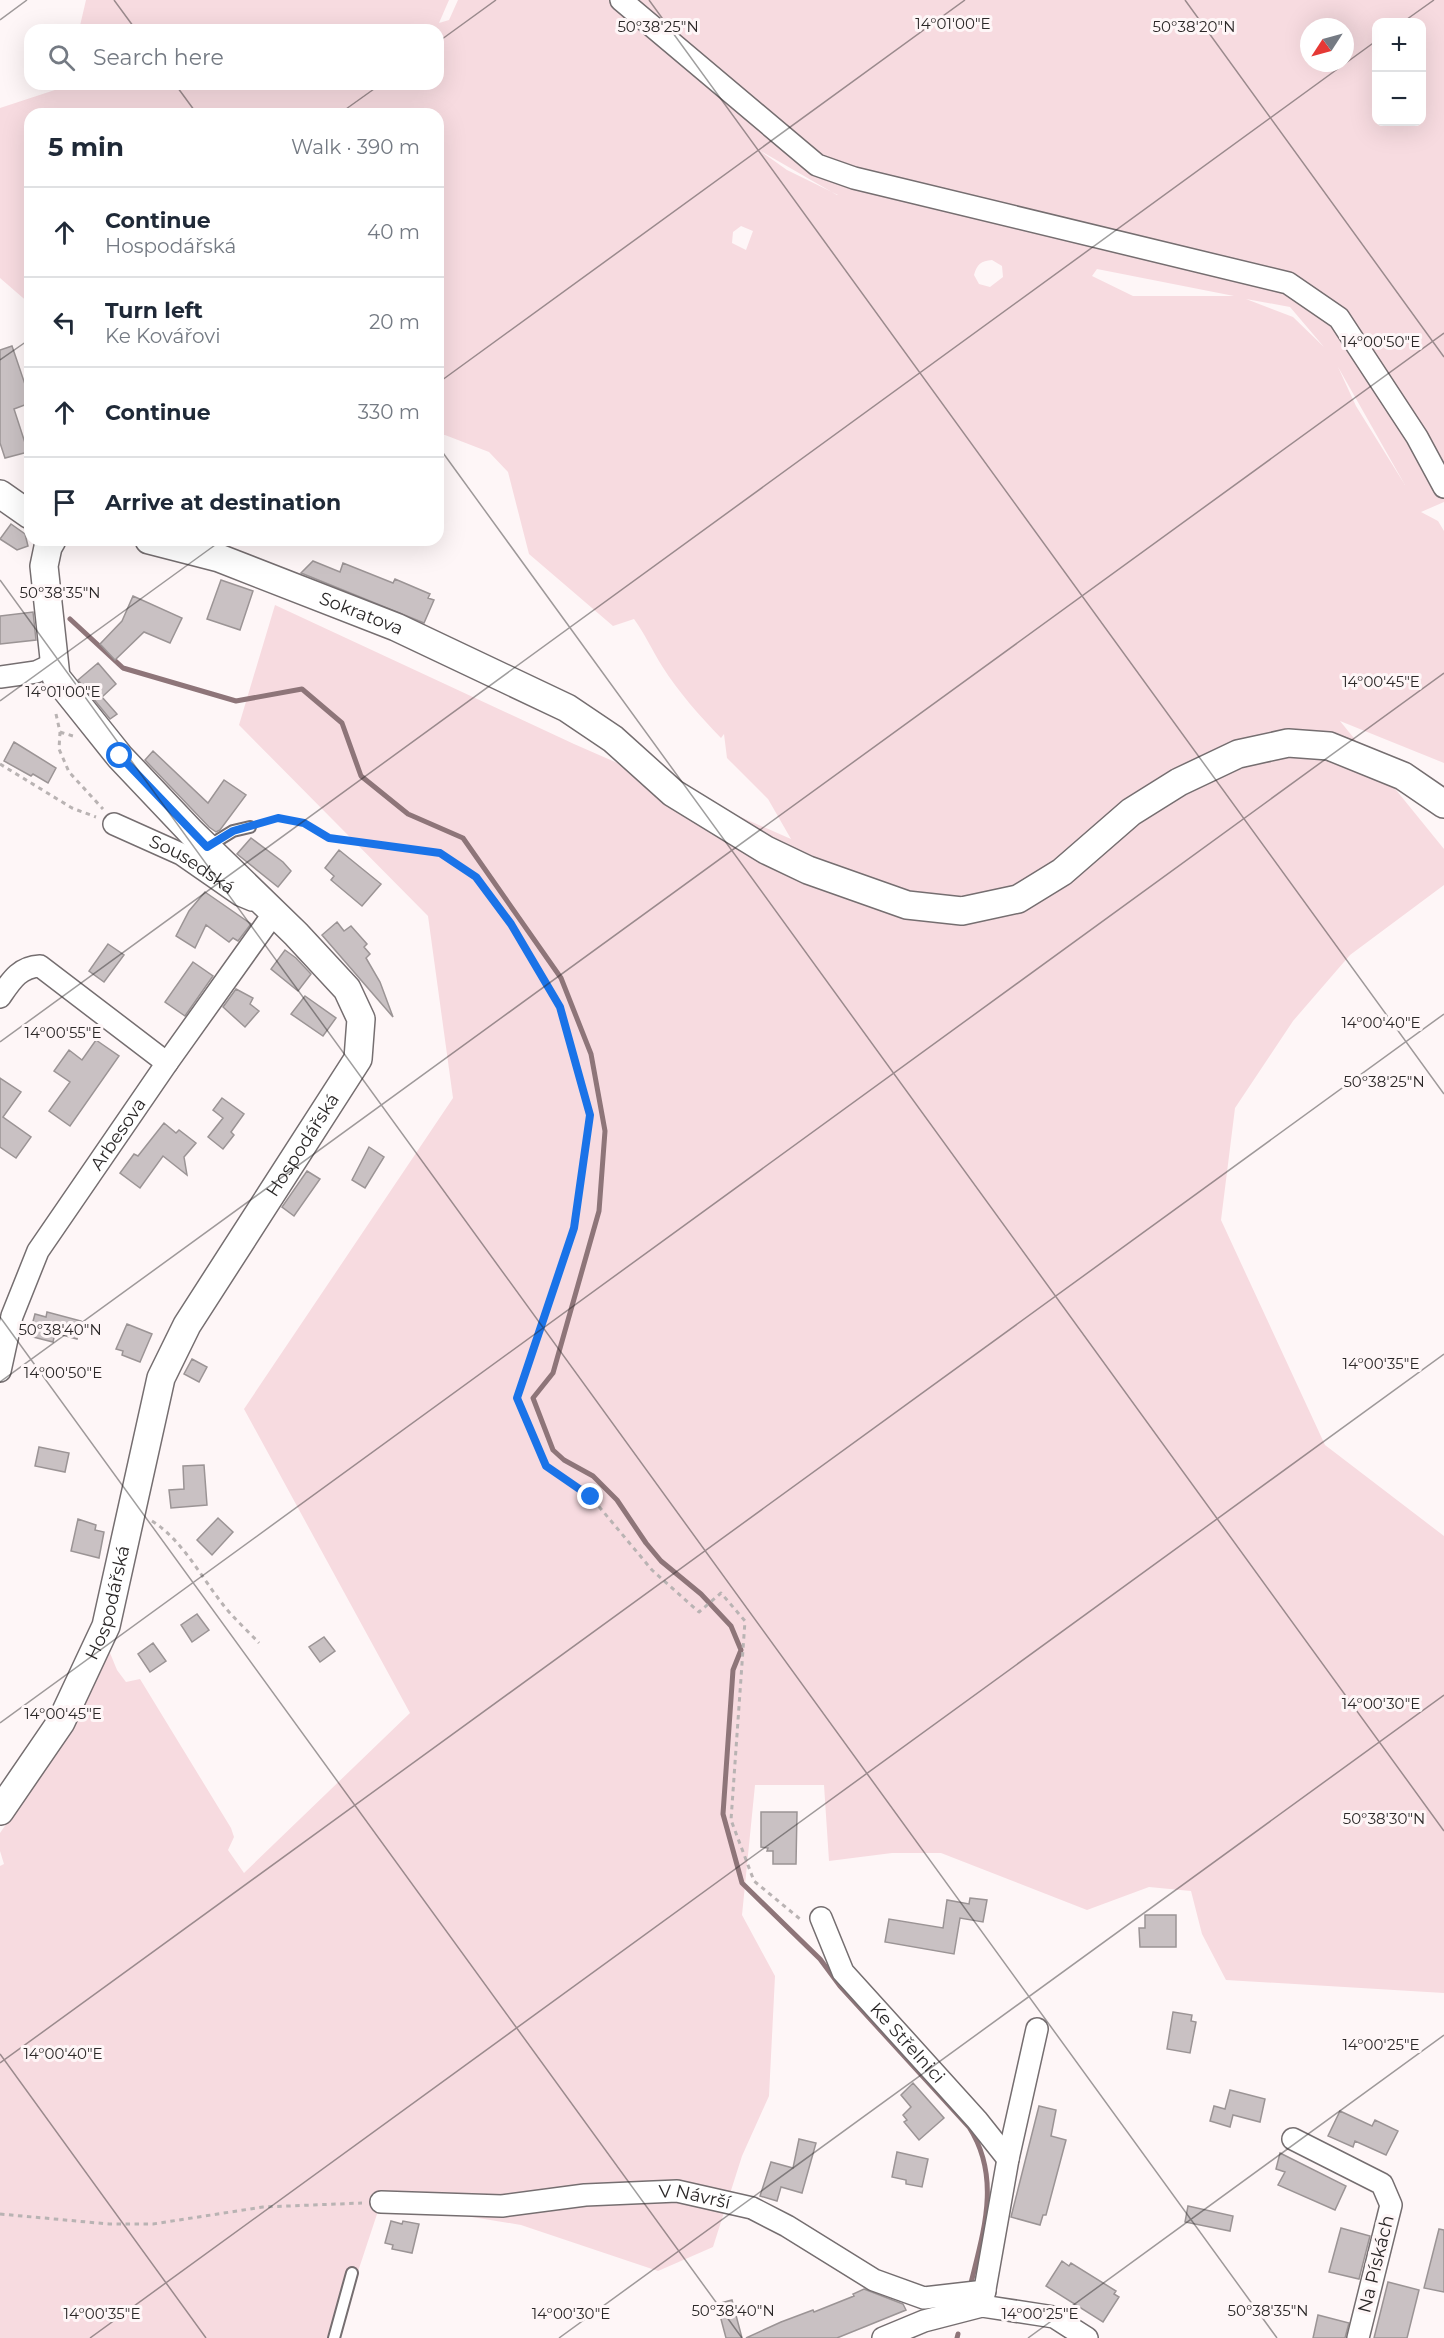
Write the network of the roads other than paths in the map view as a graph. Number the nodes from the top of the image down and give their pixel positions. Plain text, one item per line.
1 (621, 0) edge
2 (1444, 487) edge
3 (0, 494) edge
4 (24, 511) edge
5 (49, 546) edge
6 (172, 546) edge
7 (55, 663) junction
8 (0, 677) edge
9 (1444, 804) edge
10 (114, 824) road end
11 (250, 827) road end
12 (207, 847) junction
13 (272, 911) junction
14 (0, 997) edge
15 (167, 1063) junction
16 (0, 1371) edge
17 (4, 1797) edge
18 (812, 1920) road end
19 (1037, 2029) dead end
20 (1293, 2139) dead end
21 (1008, 2159) junction
22 (381, 2202) road end
23 (352, 2273) dead end
24 (984, 2299) junction
25 (334, 2338) edge
26 (884, 2338) edge
27 (1087, 2338) edge
28 (1358, 2338) edge

1 - 2 street
3 - 4 street
5 - 7 street, Hospodářská
6 - 9 street, Sokratova
7 - 8 street
7 - 12 street, Hospodářská
10 - 13 street, Sousedská
11 - 12 lane
12 - 13 street, Hospodářská
13 - 15 street, Arbesova
13 - 17 street, Hospodářská
14 - 15 street
15 - 16 street, Arbesova
18 - 21 street, Ke Střelnici
19 - 21 street
20 - 28 street, Na Pískách
21 - 24 street
22 - 24 street, V Návrší
23 - 25 lane
24 - 26 street
24 - 27 street

